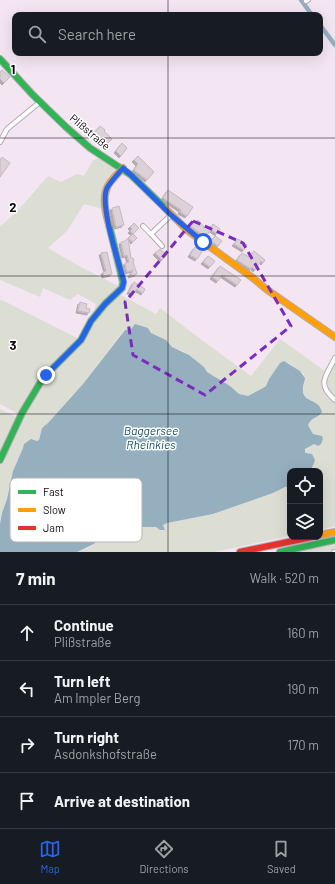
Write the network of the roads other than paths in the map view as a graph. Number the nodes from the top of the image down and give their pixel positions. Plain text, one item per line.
1 (0, 59) edge
2 (40, 102) junction
3 (0, 142) edge
4 (123, 168) junction
5 (171, 215) junction
6 (143, 226) dead end
7 (151, 234) junction
8 (162, 246) dead end
9 (335, 337) edge
10 (335, 358) edge
11 (335, 400) edge
12 (0, 460) edge
13 (335, 532) edge
14 (323, 534) edge
15 (298, 540) edge
16 (335, 540) edge
17 (240, 552) edge
18 (280, 552) edge

1 - 2 main road, Plißstraße
2 - 3 street
2 - 4 main road, Plißstraße
4 - 5 main road, Plißstraße
4 - 12 main road
5 - 7 street
5 - 9 main road, Plißstraße
6 - 7 street
7 - 8 street
10 - 11 street
13 - 14 main road
15 - 17 main road
16 - 18 main road

